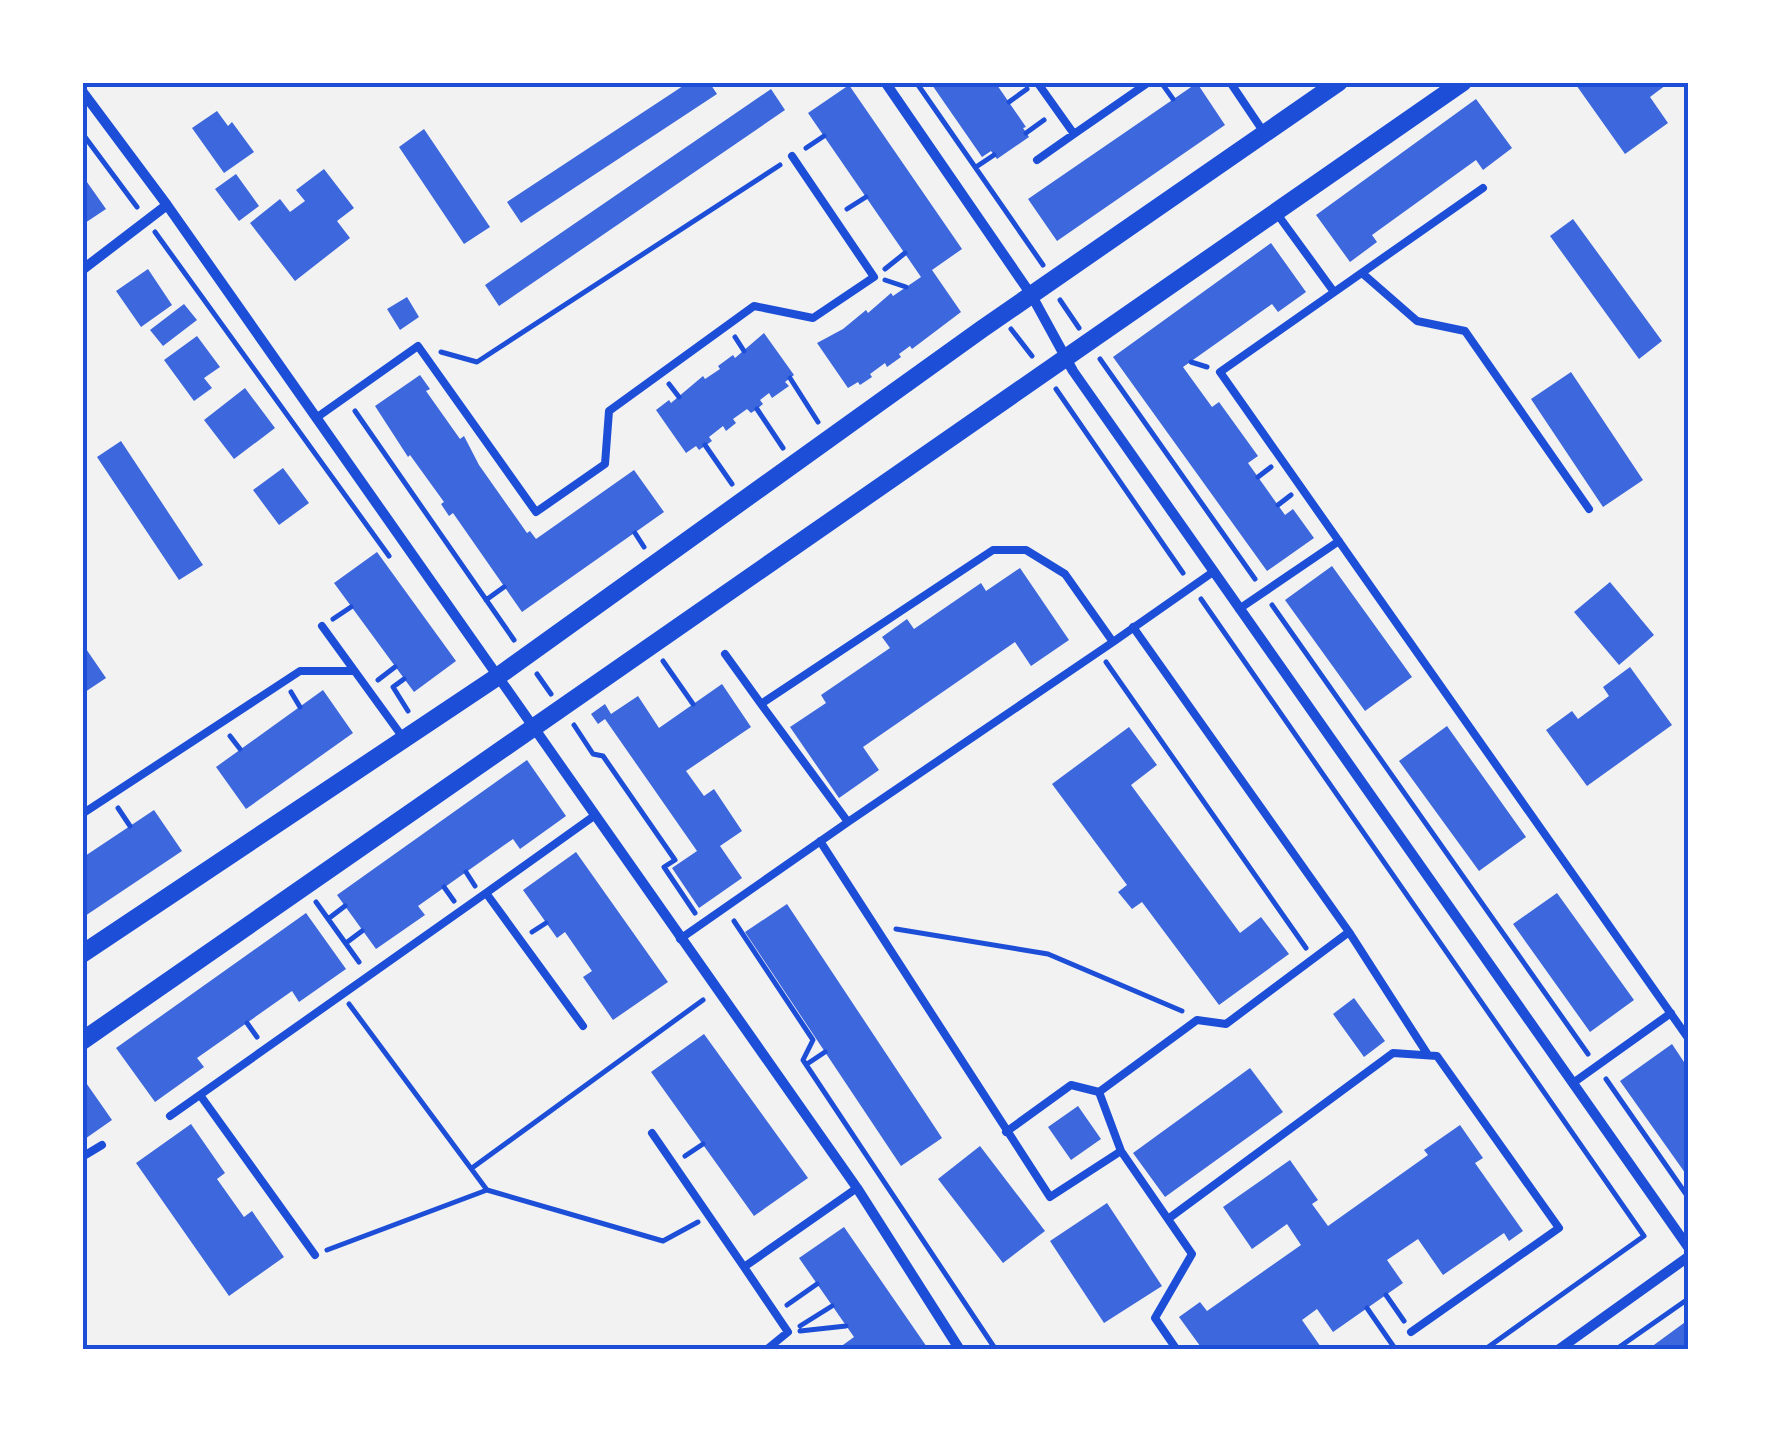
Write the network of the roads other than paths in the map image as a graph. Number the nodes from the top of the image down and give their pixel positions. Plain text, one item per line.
1 (886, 82) edge
2 (1037, 82) edge
3 (1149, 82) edge
4 (1230, 82) edge
5 (1339, 82) edge
6 (1463, 82) edge
7 (82, 91) edge
8 (1074, 134) junction
9 (1265, 134) junction
10 (792, 156) road end
11 (1038, 160) dead end
12 (1482, 188) dead end
13 (167, 205) junction
14 (1275, 211) junction
15 (82, 270) edge
16 (1362, 272) junction
17 (1334, 292) junction
18 (1032, 296) junction
19 (1066, 360) junction
20 (316, 418) junction
21 (1589, 509) dead end
22 (1339, 541) junction
23 (1213, 572) junction
24 (1239, 609) junction
25 (322, 626) dead end
26 (1133, 628) junction
27 (1112, 642) junction
28 (724, 654) dead end
29 (354, 671) junction
30 (497, 676) junction
31 (761, 704) junction
32 (534, 730) junction
33 (404, 739) junction
34 (82, 814) edge
35 (594, 816) junction
36 (848, 822) junction
37 (820, 840) junction
38 (486, 893) junction
39 (1349, 932) junction
40 (679, 939) junction
41 (82, 954) edge
42 (1671, 1013) junction
43 (583, 1026) dead end
44 (1688, 1038) edge
45 (82, 1041) edge
46 (1428, 1055) junction
47 (1573, 1083) junction
48 (1098, 1092) junction
49 (200, 1095) junction
50 (170, 1116) dead end
51 (652, 1132) dead end
52 (1006, 1132) junction
53 (102, 1145) dead end
54 (1121, 1151) junction
55 (82, 1158) edge
56 (857, 1188) junction
57 (1168, 1218) junction
58 (1688, 1247) edge
59 (315, 1254) road end
60 (1688, 1257) edge
61 (744, 1267) junction
62 (1411, 1332) dead end
63 (766, 1350) edge
64 (960, 1350) edge
65 (1178, 1350) edge
66 (1558, 1350) edge

1 - 18 street
2 - 8 lane
3 - 8 lane
4 - 9 lane
5 - 9 street
6 - 14 street
7 - 13 street
8 - 11 lane
9 - 18 street
10 - 20 lane
12 - 16 lane
13 - 15 street
13 - 20 street
14 - 17 lane
14 - 19 street
16 - 17 lane
16 - 21 lane
17 - 22 lane
18 - 19 street
18 - 30 street
19 - 23 street
19 - 32 street
20 - 30 street
22 - 24 lane
22 - 42 lane
23 - 24 street
23 - 26 lane
24 - 47 street
25 - 29 lane
26 - 27 lane
26 - 39 lane
27 - 31 lane
27 - 36 lane
28 - 31 lane
29 - 33 lane
29 - 34 lane
30 - 32 street
30 - 33 street
31 - 36 lane
32 - 35 street
32 - 45 street
33 - 41 street
35 - 38 lane
35 - 40 street
36 - 37 lane
37 - 40 lane
37 - 52 lane
38 - 43 lane
38 - 49 lane
39 - 46 lane
39 - 48 lane
40 - 56 street
42 - 44 lane
42 - 47 lane
46 - 57 lane
46 - 62 lane
47 - 58 street
48 - 52 lane
48 - 54 lane
49 - 50 lane
49 - 59 lane
51 - 61 lane
52 - 54 lane
53 - 55 lane
54 - 57 lane
56 - 61 lane
56 - 64 street
57 - 65 lane
60 - 66 street
61 - 63 lane

